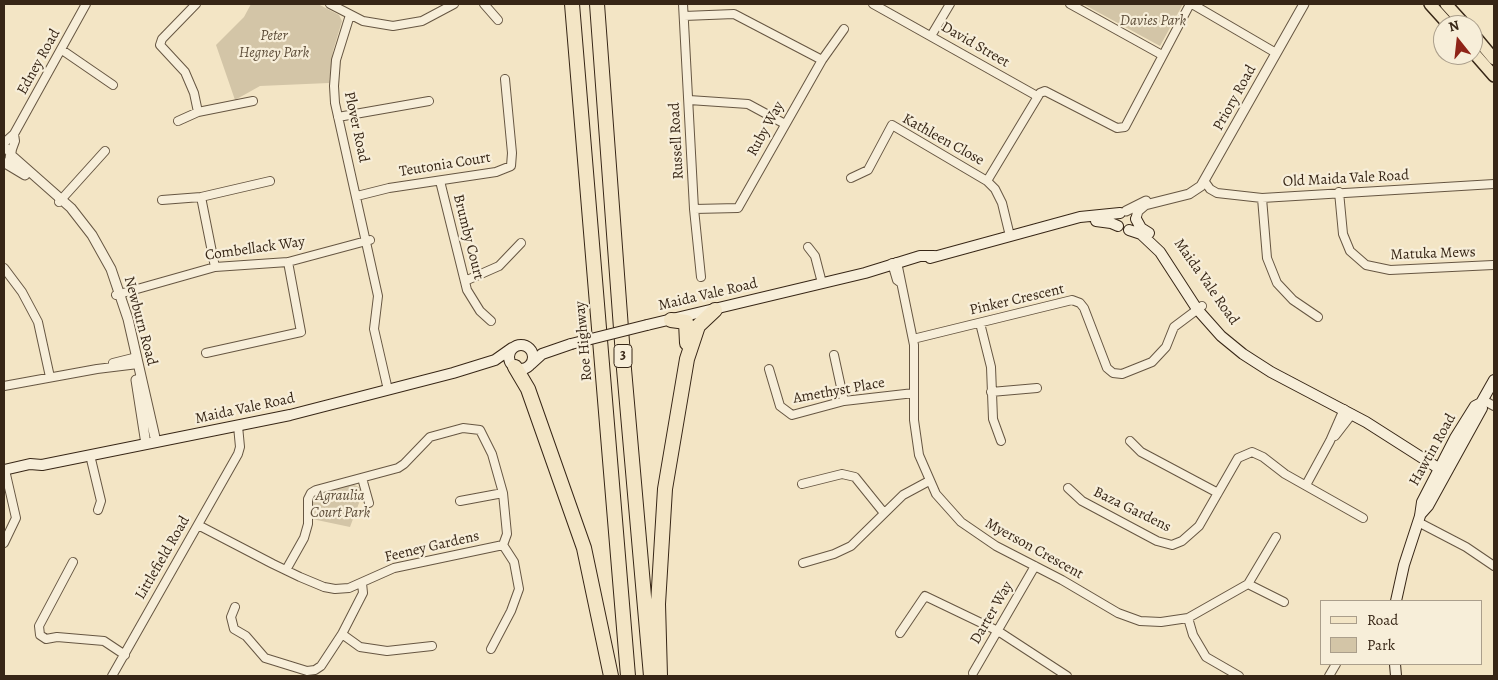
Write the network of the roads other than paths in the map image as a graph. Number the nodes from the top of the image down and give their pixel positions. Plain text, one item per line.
1 (85, 4) edge
2 (196, 4) edge
3 (330, 4) edge
4 (454, 4) edge
5 (484, 4) edge
6 (572, 4) edge
7 (598, 4) edge
8 (683, 4) edge
9 (873, 4) edge
10 (950, 4) edge
11 (1070, 4) edge
12 (1191, 4) edge
13 (1304, 4) edge
14 (1430, 4) edge
15 (1446, 4) edge
16 (350, 15) junction
17 (1440, 15) edge
18 (1456, 15) edge
19 (684, 16) junction
20 (498, 20) dead end
21 (844, 29) dead end
22 (931, 36) junction
23 (1483, 46) edge
24 (62, 50) junction
25 (1276, 53) junction
26 (1162, 55) junction
27 (1494, 59) edge
28 (822, 60) junction
29 (1483, 63) edge
30 (1494, 76) edge
31 (505, 79) dead end
32 (113, 85) dead end
33 (1037, 96) junction
34 (689, 100) junction
35 (253, 101) dead end
36 (428, 101) dead end
37 (198, 112) junction
38 (338, 117) junction
39 (178, 121) dead end
40 (785, 124) junction
41 (7, 149) edge
42 (105, 151) dead end
43 (4, 163) edge
44 (851, 178) dead end
45 (270, 181) dead end
46 (987, 181) junction
47 (440, 182) junction
48 (1205, 182) junction
49 (1494, 184) edge
50 (1340, 192) junction
51 (357, 196) junction
52 (1181, 196) junction
53 (201, 197) junction
54 (1262, 198) junction
55 (162, 200) dead end
56 (60, 201) junction
57 (694, 209) junction
58 (1123, 212) junction
59 (1136, 218) junction
60 (1118, 226) junction
61 (1036, 230) junction
62 (1129, 230) junction
63 (1010, 236) junction
64 (367, 241) junction
65 (521, 243) dead end
66 (808, 247) dead end
67 (288, 262) junction
68 (895, 265) junction
69 (1493, 265) dead end
70 (215, 267) junction
71 (4, 268) edge
72 (701, 277) dead end
73 (465, 281) junction
74 (822, 283) junction
75 (119, 295) junction
76 (1200, 308) junction
77 (715, 310) junction
78 (1318, 317) dead end
79 (671, 320) junction
80 (491, 321) dead end
81 (980, 323) junction
82 (913, 339) junction
83 (524, 345) junction
84 (558, 347) junction
85 (512, 348) junction
86 (206, 354) dead end
87 (834, 355) dead end
88 (686, 359) junction
89 (135, 361) junction
90 (531, 364) junction
91 (514, 367) junction
92 (769, 369) dead end
93 (453, 373) junction
94 (50, 377) junction
95 (1494, 380) edge
96 (4, 386) edge
97 (1037, 388) dead end
98 (390, 390) junction
99 (991, 392) junction
100 (914, 393) junction
101 (844, 401) junction
102 (1482, 401) junction
103 (1494, 406) edge
104 (1346, 414) junction
105 (235, 427) junction
106 (1001, 441) dead end
107 (1130, 441) dead end
108 (151, 443) junction
109 (90, 455) junction
110 (1443, 468) junction
111 (7, 472) edge
112 (362, 478) junction
113 (929, 481) junction
114 (802, 484) dead end
115 (1306, 485) junction
116 (1068, 488) dead end
117 (503, 493) junction
118 (1218, 494) junction
119 (460, 501) dead end
120 (369, 504) dead end
121 (98, 510) dead end
122 (884, 513) junction
123 (1363, 518) dead end
124 (1419, 519) junction
125 (198, 525) junction
126 (1276, 537) dead end
127 (4, 543) edge
128 (503, 545) junction
129 (72, 562) dead end
130 (803, 563) dead end
131 (1035, 566) junction
132 (1494, 566) edge
133 (286, 570) junction
134 (362, 583) junction
135 (1248, 584) junction
136 (1396, 600) edge
137 (1284, 602) dead end
138 (235, 607) dead end
139 (1188, 618) junction
140 (998, 631) junction
141 (900, 633) dead end
142 (342, 634) junction
143 (432, 646) dead end
144 (491, 649) dead end
145 (125, 655) junction
146 (1335, 665) edge
147 (973, 673) dead end
148 (112, 676) edge
149 (611, 676) edge
150 (628, 676) edge
151 (651, 676) edge
152 (660, 676) edge
153 (1067, 676) edge
154 (1239, 676) edge
155 (1329, 676) edge

1 - 24 street, Edney Road
2 - 37 street
3 - 16 street
4 - 16 street
5 - 20 street
6 - 150 highway, Roe Highway / 3
7 - 151 highway, 3
8 - 19 street, Russell Road
9 - 22 street, David Street
10 - 22 street
11 - 26 street
12 - 25 street
12 - 26 street
13 - 25 street, Priory Road
14 - 17 main road
15 - 18 main road
16 - 38 street, Plover Road
19 - 28 street
19 - 34 street, Russell Road
21 - 28 street, Ruby Way
22 - 33 street, David Street
23 - 27 main road
24 - 32 street
24 - 41 street, Edney Road
25 - 48 street, Priory Road
26 - 33 street
28 - 40 street, Ruby Way
29 - 30 main road
31 - 47 street, Teutonia Court
33 - 46 street
34 - 40 street
34 - 57 street, Russell Road
35 - 37 street
36 - 38 street
37 - 39 street
38 - 51 street, Plover Road
40 - 57 street, Ruby Way
41 - 43 street
41 - 56 street, Newburn Road
42 - 56 street
43 - 56 street, Newburn Road
44 - 46 street, Kathleen Close
45 - 53 street
46 - 63 street
47 - 51 street, Teutonia Court
47 - 73 street, Brumby Court
48 - 52 street, Priory Road
48 - 54 street, Old Maida Vale Road
49 - 50 street, Old Maida Vale Road
50 - 54 street, Old Maida Vale Road
50 - 69 street, Matuka Mews
51 - 64 street, Plover Road
52 - 58 street, Priory Road
52 - 59 street, Priory Road
53 - 55 street
53 - 70 street
54 - 78 street
56 - 75 street, Newburn Road
57 - 72 street, Russell Road
58 - 59 main road
58 - 60 main road
58 - 61 main road, Maida Vale Road
59 - 62 main road
59 - 76 main road, Maida Vale Road
60 - 61 main road, Maida Vale Road
60 - 62 main road
61 - 63 main road, Maida Vale Road
62 - 76 main road, Maida Vale Road
63 - 68 main road, Maida Vale Road
64 - 67 street, Combellack Way
64 - 98 street, Plover Road
65 - 73 street
66 - 74 street
67 - 70 street, Combellack Way
67 - 86 street
68 - 74 main road, Maida Vale Road
68 - 82 street, Myerson Crescent
70 - 75 street, Combellack Way
71 - 94 street
73 - 80 street, Brumby Court
74 - 77 main road, Maida Vale Road
75 - 89 street, Newburn Road
76 - 81 street, Pinker Crescent
76 - 104 main road, Maida Vale Road
77 - 79 main road, Maida Vale Road
77 - 88 highway
79 - 84 main road, Maida Vale Road, bridge
79 - 88 highway
81 - 82 street, Pinker Crescent
81 - 99 street
82 - 100 street, Myerson Crescent
83 - 84 main road, Maida Vale Road
83 - 85 main road
83 - 90 main road
84 - 90 main road, Maida Vale Road
85 - 91 main road
85 - 93 main road, Maida Vale Road
87 - 101 street
88 - 152 highway
89 - 94 street
89 - 108 street, Newburn Road
90 - 91 main road
91 - 93 main road, Maida Vale Road
91 - 149 highway
92 - 101 street, Amethyst Place
93 - 98 main road, Maida Vale Road
94 - 96 street
95 - 102 main road, Hawtin Road
97 - 99 street
98 - 105 main road, Maida Vale Road
99 - 106 street
100 - 101 street, Amethyst Place
100 - 113 street, Myerson Crescent
102 - 103 street
102 - 110 main road, Hawtin Road
104 - 110 main road, Maida Vale Road
104 - 115 street
105 - 108 main road, Maida Vale Road
105 - 125 street, Littlefield Road
107 - 118 street
108 - 109 main road, Maida Vale Road
109 - 111 main road, Maida Vale Road
109 - 121 street
110 - 124 main road, Hawtin Road
111 - 127 street
112 - 117 street, Feeney Gardens
112 - 120 street
112 - 133 street
113 - 122 street
113 - 131 street, Myerson Crescent
114 - 122 street
115 - 118 street, Baza Gardens
115 - 123 street, Baza Gardens
116 - 118 street, Baza Gardens
117 - 119 street
117 - 128 street, Feeney Gardens
122 - 130 street
124 - 132 street
124 - 136 main road, Hawtin Road
125 - 133 street, Feeney Gardens
125 - 145 street, Littlefield Road
126 - 135 street, Myerson Crescent
128 - 134 street, Feeney Gardens
128 - 144 street
129 - 145 street
131 - 139 street, Myerson Crescent
131 - 140 street, Darter Way
133 - 134 street, Feeney Gardens
134 - 142 street
135 - 137 street
135 - 139 street, Myerson Crescent
138 - 142 street
139 - 154 street
140 - 141 street
140 - 147 street, Darter Way
140 - 153 street
142 - 143 street
145 - 148 street, Littlefield Road
146 - 155 street

